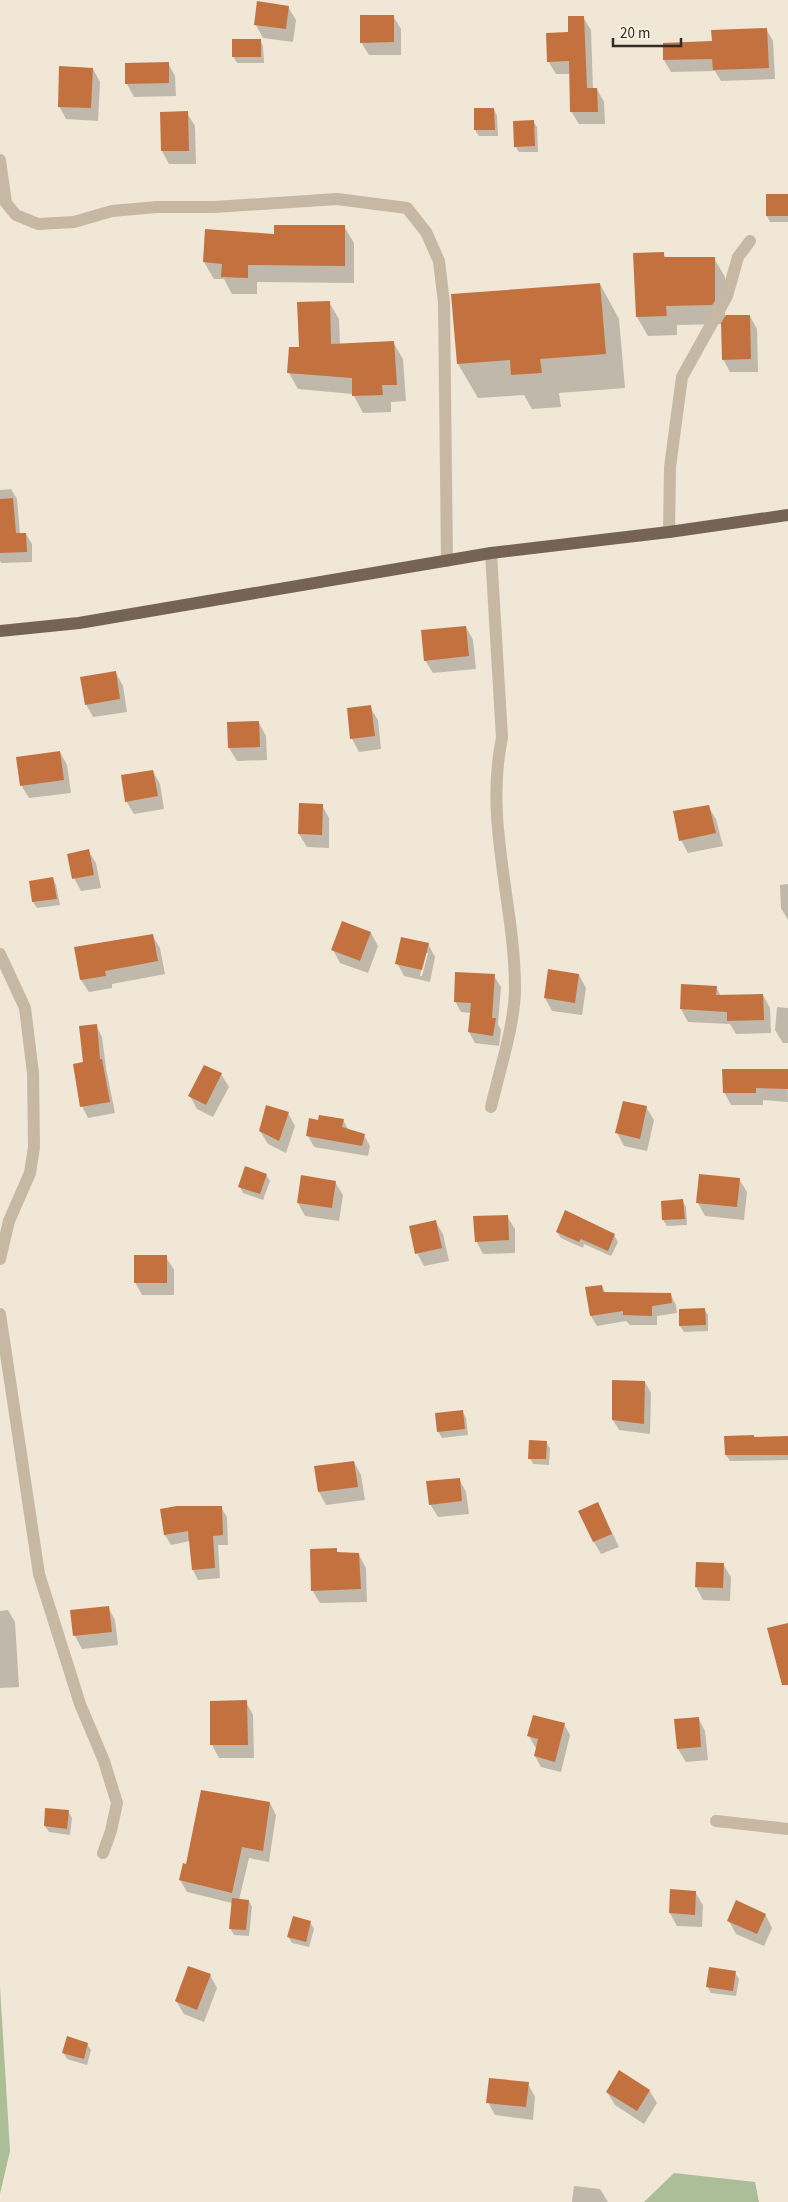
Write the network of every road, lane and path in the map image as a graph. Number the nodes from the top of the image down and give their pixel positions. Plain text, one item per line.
1 (0, 160) edge
2 (750, 241) dead end
3 (788, 515) edge
4 (669, 532) junction
5 (491, 554) junction
6 (446, 561) junction
7 (0, 631) edge
8 (0, 954) edge
9 (491, 1108) dead end
10 (0, 1259) edge
11 (0, 1314) edge
12 (716, 1821) dead end
13 (788, 1829) edge
14 (103, 1853) dead end

1 - 6 street
2 - 4 street
3 - 4 main road
4 - 5 main road
5 - 6 main road
5 - 9 street
6 - 7 main road
8 - 10 street
11 - 14 street
12 - 13 street

